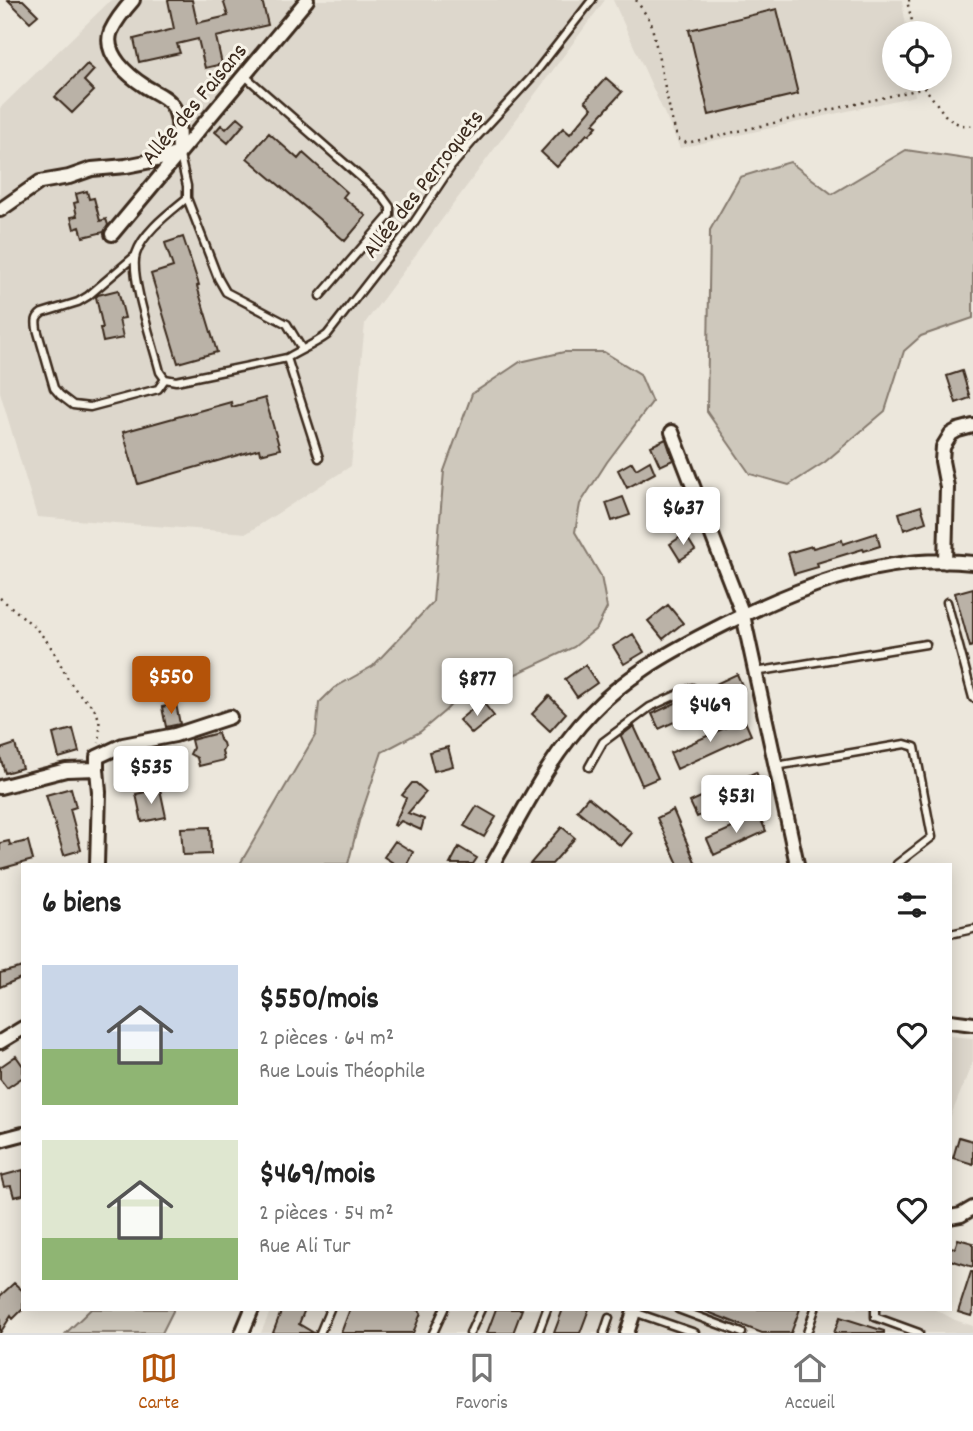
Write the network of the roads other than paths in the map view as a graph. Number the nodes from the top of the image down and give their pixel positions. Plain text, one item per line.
1 (133, 0) edge
2 (307, 0) edge
3 (592, 0) edge
4 (244, 75) junction
5 (179, 153) junction
6 (187, 198) junction
7 (0, 210) edge
8 (111, 234) dead end
9 (135, 255) junction
10 (320, 296) dead end
11 (302, 349) junction
12 (288, 358) junction
13 (165, 379) junction
14 (973, 426) edge
15 (672, 432) dead end
16 (319, 458) dead end
17 (946, 562) junction
18 (973, 563) edge
19 (947, 602) dead end
20 (743, 615) junction
21 (926, 644) dead end
22 (755, 672) junction
23 (692, 688) dead end
24 (973, 698) edge
25 (230, 717) dead end
26 (97, 763) junction
27 (776, 766) junction
28 (589, 767) dead end
29 (0, 787) edge
30 (97, 863) edge
31 (494, 863) edge
32 (797, 863) edge
33 (898, 863) edge
34 (973, 929) edge
35 (952, 934) edge
36 (952, 1021) edge
37 (973, 1024) edge
38 (21, 1029) edge
39 (0, 1042) edge
40 (21, 1135) edge
41 (0, 1140) edge
42 (973, 1208) edge
43 (952, 1217) edge
44 (251, 1311) edge
45 (329, 1311) edge
46 (443, 1311) edge
47 (480, 1311) edge
48 (546, 1311) edge
49 (635, 1311) edge
50 (638, 1311) edge
51 (683, 1311) edge
52 (814, 1311) edge
53 (875, 1311) edge
54 (609, 1318) dead end
55 (242, 1333) edge
56 (320, 1333) edge
57 (433, 1333) edge
58 (470, 1333) edge
59 (538, 1333) edge
60 (604, 1333) edge
61 (626, 1333) edge
62 (695, 1333) edge
63 (742, 1333) edge
64 (807, 1333) edge
65 (919, 1333) edge

1 - 5 street
2 - 4 street, Allée des Faisans
3 - 11 lane, Allée des Perroquets
4 - 5 street, Allée des Faisans
4 - 10 lane
5 - 6 lane
5 - 7 street
5 - 8 street, Allée des Faisans
6 - 9 lane
6 - 11 lane
9 - 13 lane
9 - 13 lane
11 - 12 lane, Allée des Perroquets
12 - 13 lane
12 - 16 lane
14 - 17 street
15 - 20 street
17 - 18 street
17 - 20 street
19 - 24 lane
20 - 22 street
20 - 31 street
21 - 22 lane
22 - 27 street
23 - 28 lane
25 - 26 street
26 - 29 street
26 - 30 street
27 - 32 street
27 - 33 lane
34 - 35 lane
36 - 37 street
38 - 39 street
40 - 41 street
42 - 43 street
44 - 55 street
45 - 56 lane
46 - 57 lane
47 - 58 lane
48 - 59 lane
49 - 61 street
50 - 62 lane
51 - 63 lane
52 - 64 lane
53 - 65 lane
54 - 60 lane

